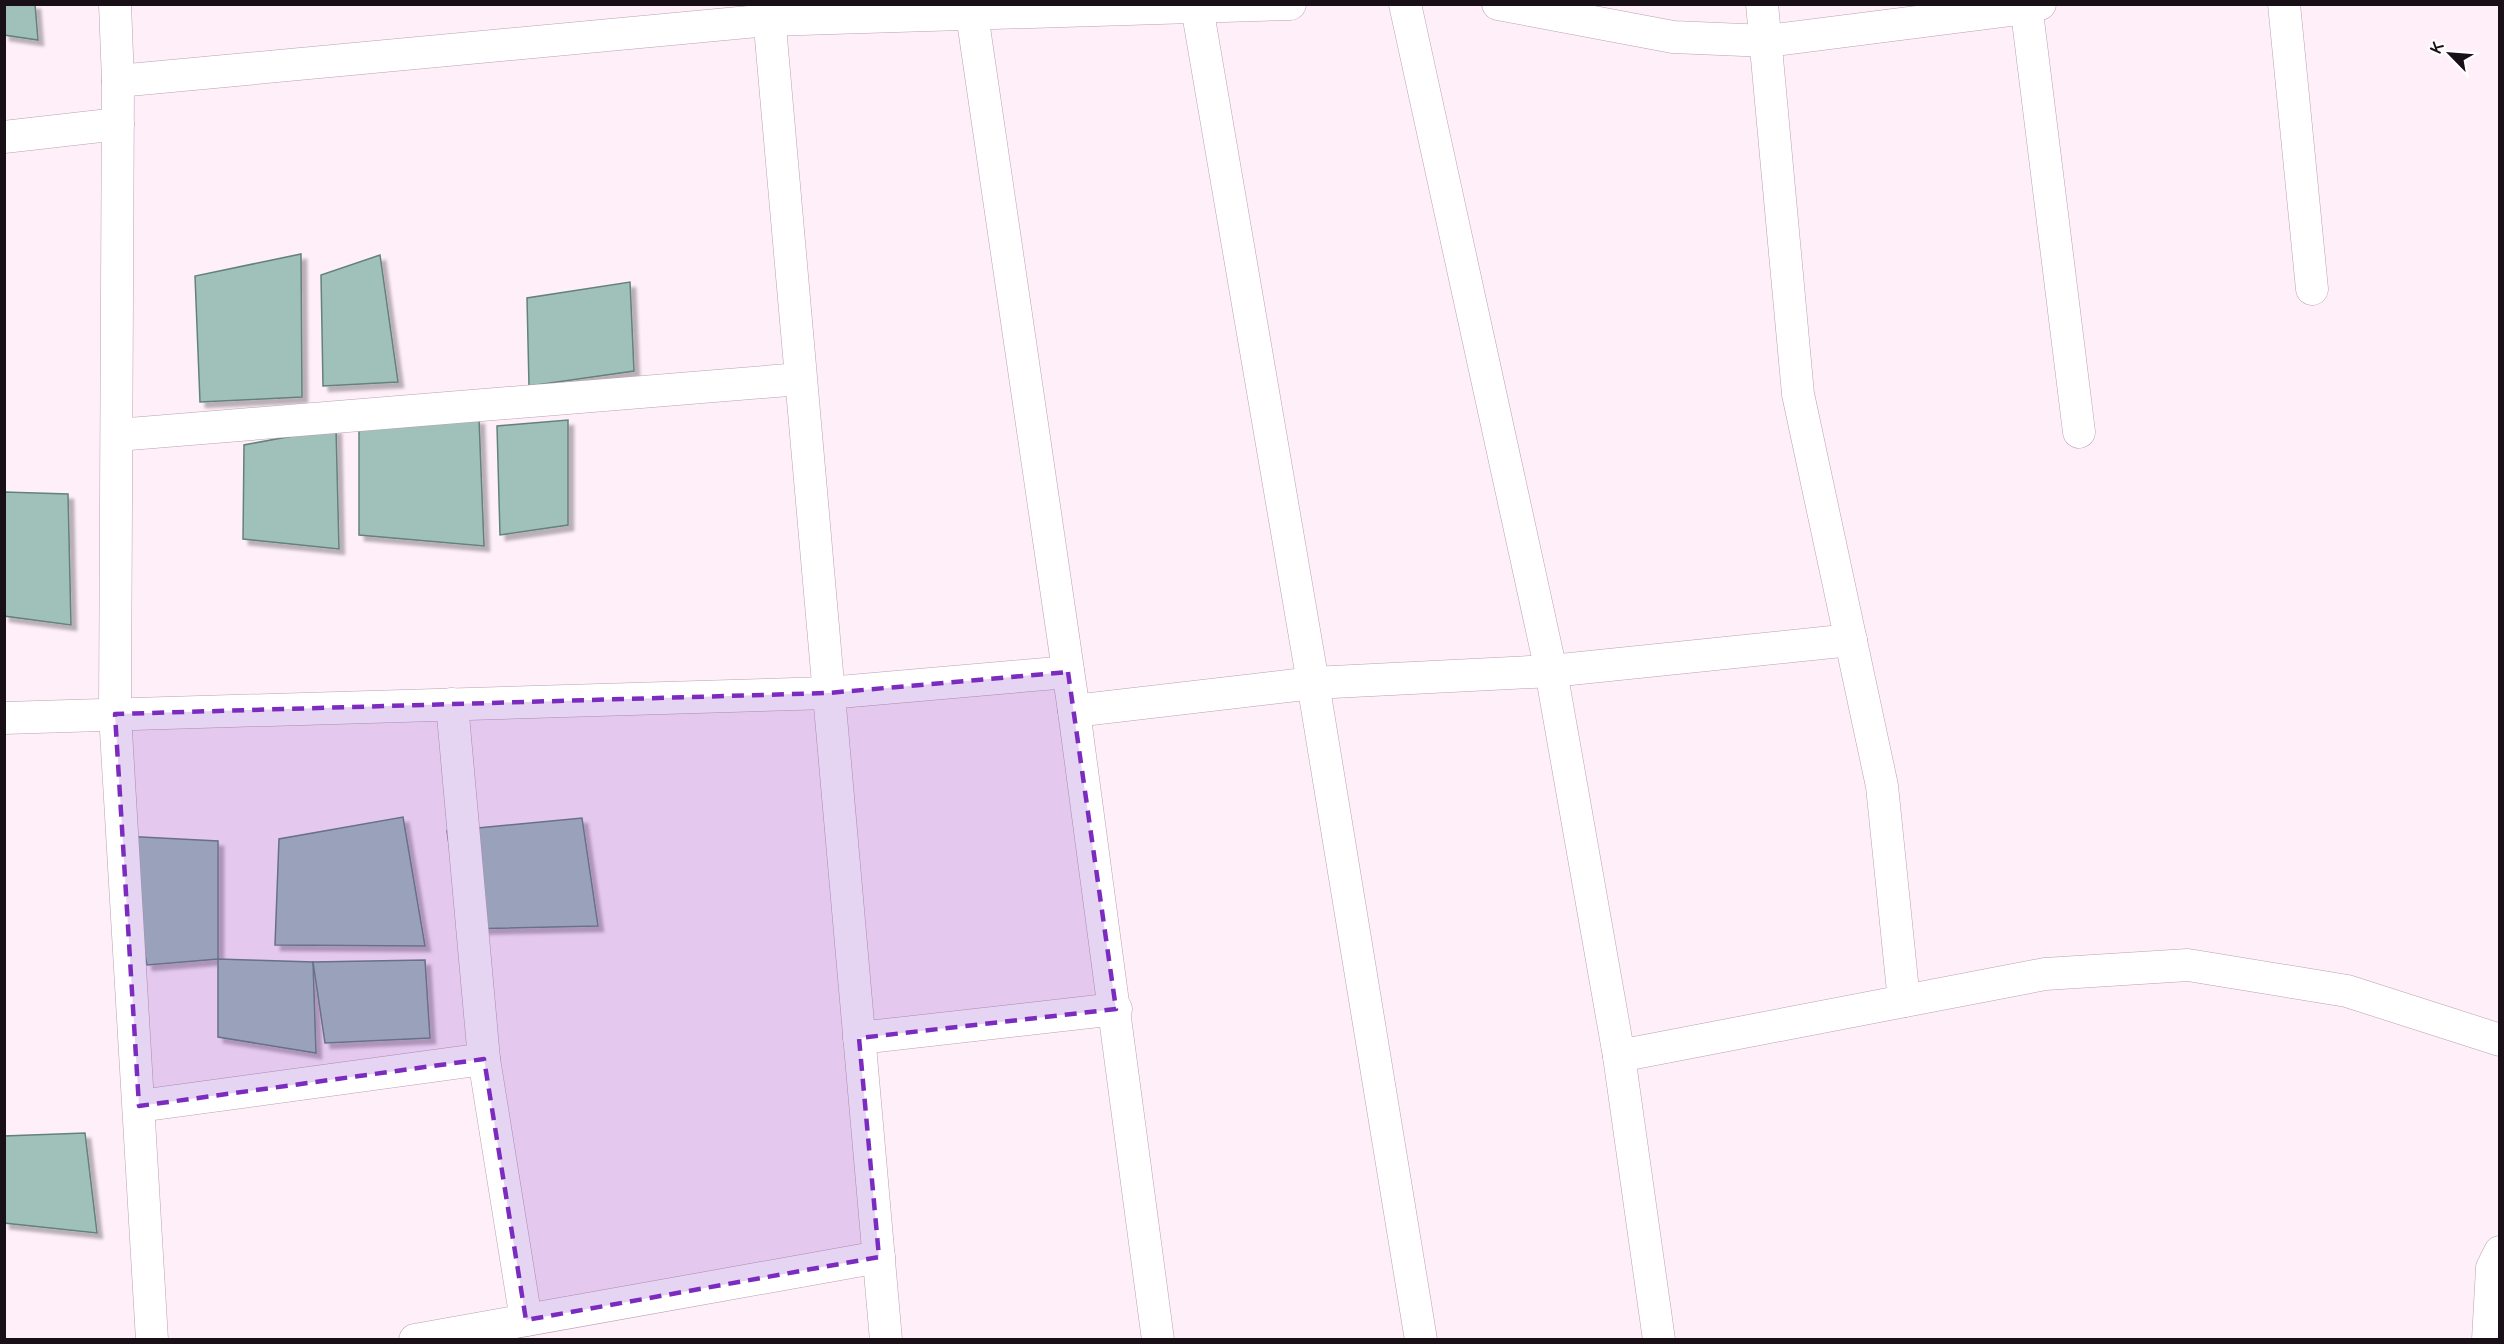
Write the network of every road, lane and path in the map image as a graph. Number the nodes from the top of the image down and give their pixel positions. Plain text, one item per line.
1 (115, 4) edge
2 (1290, 4) edge
3 (1405, 4) edge
4 (1498, 4) edge
5 (1762, 4) edge
6 (2284, 4) edge
7 (2031, 6) edge
8 (1197, 7) junction
9 (769, 12) edge
10 (972, 14) junction
11 (1767, 41) junction
12 (118, 81) junction
13 (118, 124) junction
14 (4, 137) edge
15 (2312, 289) dead end
16 (800, 379) junction
17 (2079, 432) dead end
18 (117, 435) junction
19 (1851, 640) junction
20 (1551, 671) junction
21 (1068, 672) junction
22 (1313, 683) junction
23 (828, 693) junction
24 (452, 704) junction
25 (1074, 711) junction
26 (115, 714) junction
27 (4, 718) edge
28 (1904, 1001) junction
29 (1116, 1009) junction
30 (859, 1038) junction
31 (2499, 1040) edge
32 (1619, 1056) junction
33 (484, 1059) junction
34 (139, 1106) junction
35 (2499, 1252) edge
36 (879, 1257) junction
37 (526, 1320) junction
38 (152, 1340) edge
39 (415, 1340) edge
40 (886, 1340) edge
41 (1158, 1340) edge
42 (1421, 1340) edge
43 (1659, 1340) edge
44 (2488, 1340) edge

1 - 12 street
2 - 8 street
3 - 20 street
4 - 11 street
5 - 11 street
6 - 15 street
7 - 11 street
7 - 17 street
8 - 10 street
8 - 22 street
9 - 10 street
9 - 12 street
9 - 16 street
10 - 21 street
11 - 19 street
12 - 13 street
13 - 14 street
13 - 18 street
16 - 18 street
16 - 23 street
18 - 26 street
19 - 20 street
19 - 28 street
20 - 22 street
20 - 32 street
21 - 23 street
21 - 25 street
22 - 25 street
22 - 42 street
23 - 24 street
23 - 30 street
24 - 26 street
24 - 33 street
25 - 29 street
26 - 27 street
26 - 34 street
28 - 31 street
28 - 32 street
29 - 30 street
29 - 41 street
30 - 36 street
32 - 43 street
33 - 34 street
33 - 37 street
34 - 38 street
35 - 44 street
36 - 37 street
36 - 40 street
37 - 39 street

